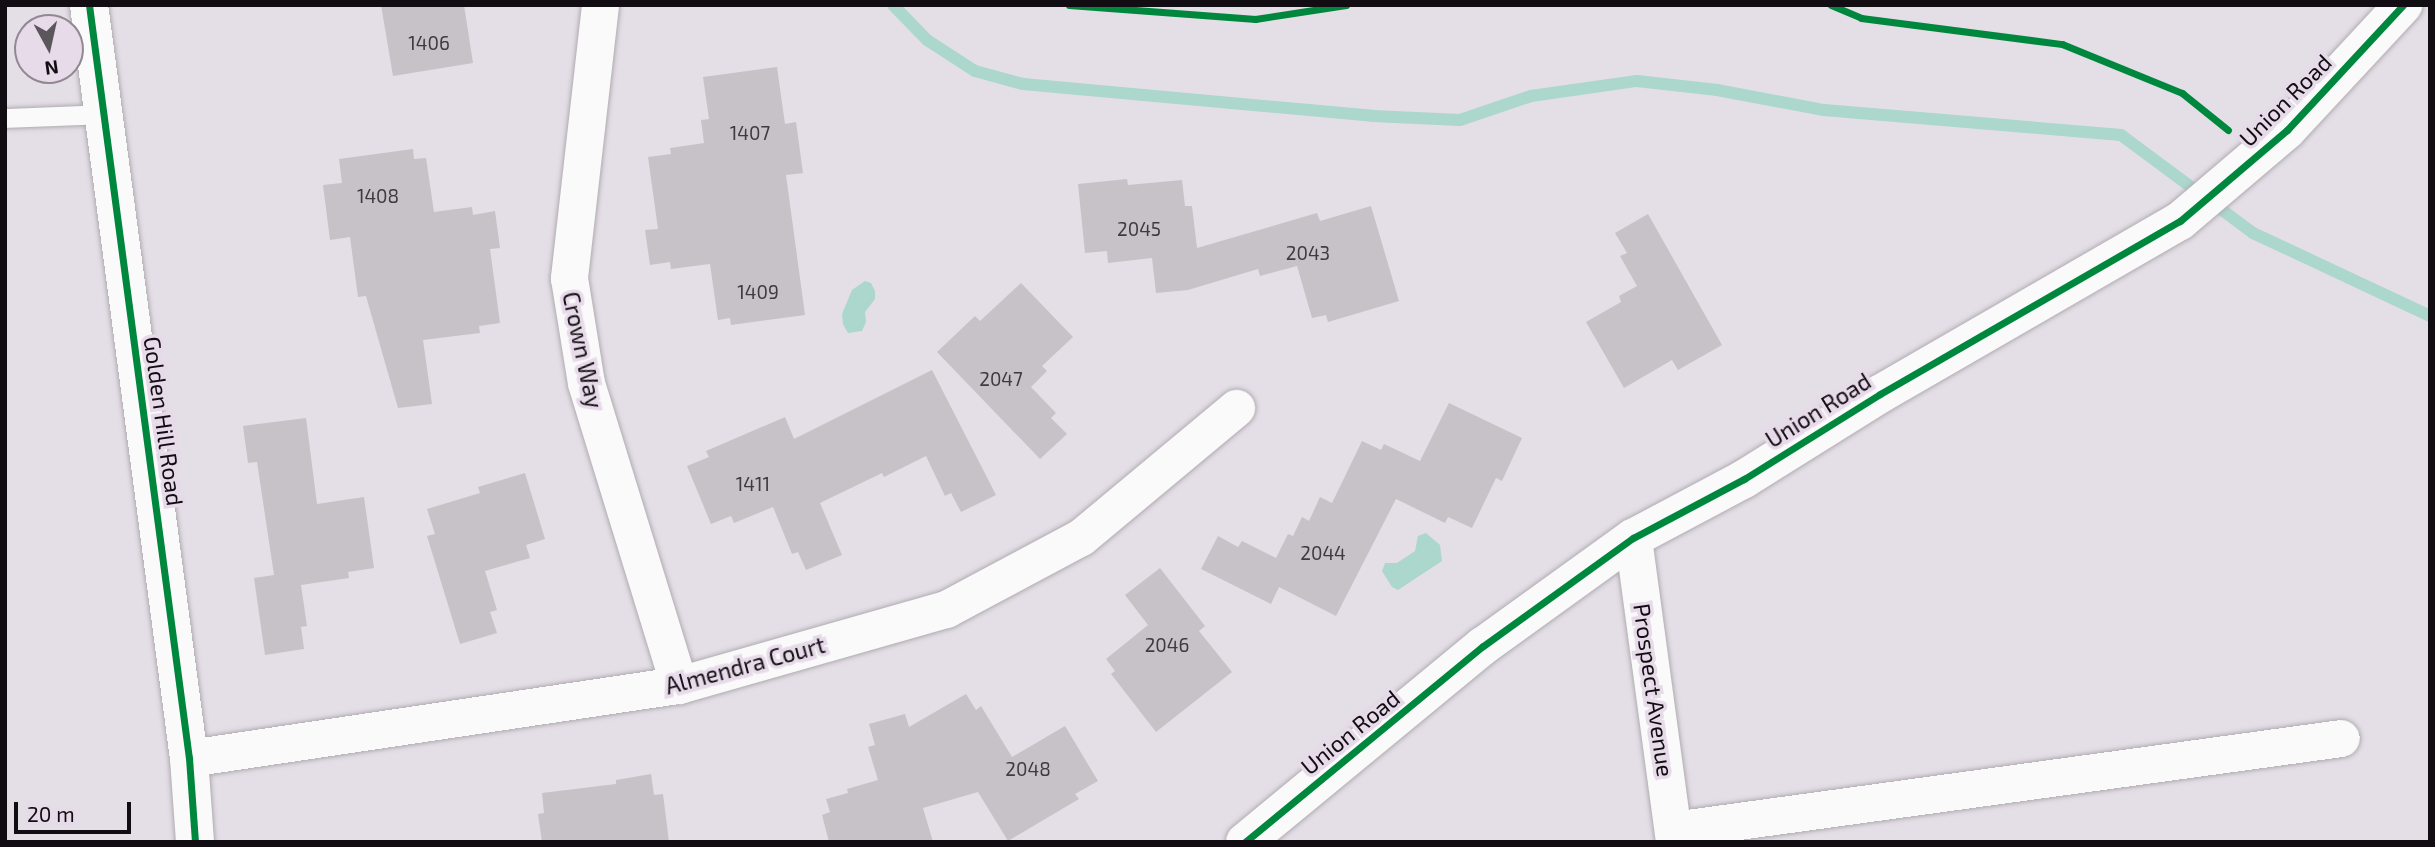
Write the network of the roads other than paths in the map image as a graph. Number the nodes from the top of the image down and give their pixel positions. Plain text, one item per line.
1 (89, 5) edge
2 (600, 5) edge
3 (2403, 5) edge
4 (104, 114) junction
5 (5, 118) edge
6 (1236, 408) dead end
7 (1633, 538) junction
8 (679, 685) junction
9 (2341, 738) dead end
10 (189, 758) junction
11 (1673, 836) edge
12 (195, 842) edge
13 (1245, 842) edge

1 - 4 main road, Golden Hill Road
2 - 8 street, Crown Way
3 - 7 main road, Union Road
4 - 5 lane
4 - 10 main road, Golden Hill Road
6 - 8 street, Almendra Court
7 - 11 street, Prospect Avenue
7 - 13 main road, Union Road
8 - 10 street, Almendra Court
9 - 11 street
10 - 12 main road, Golden Hill Road

